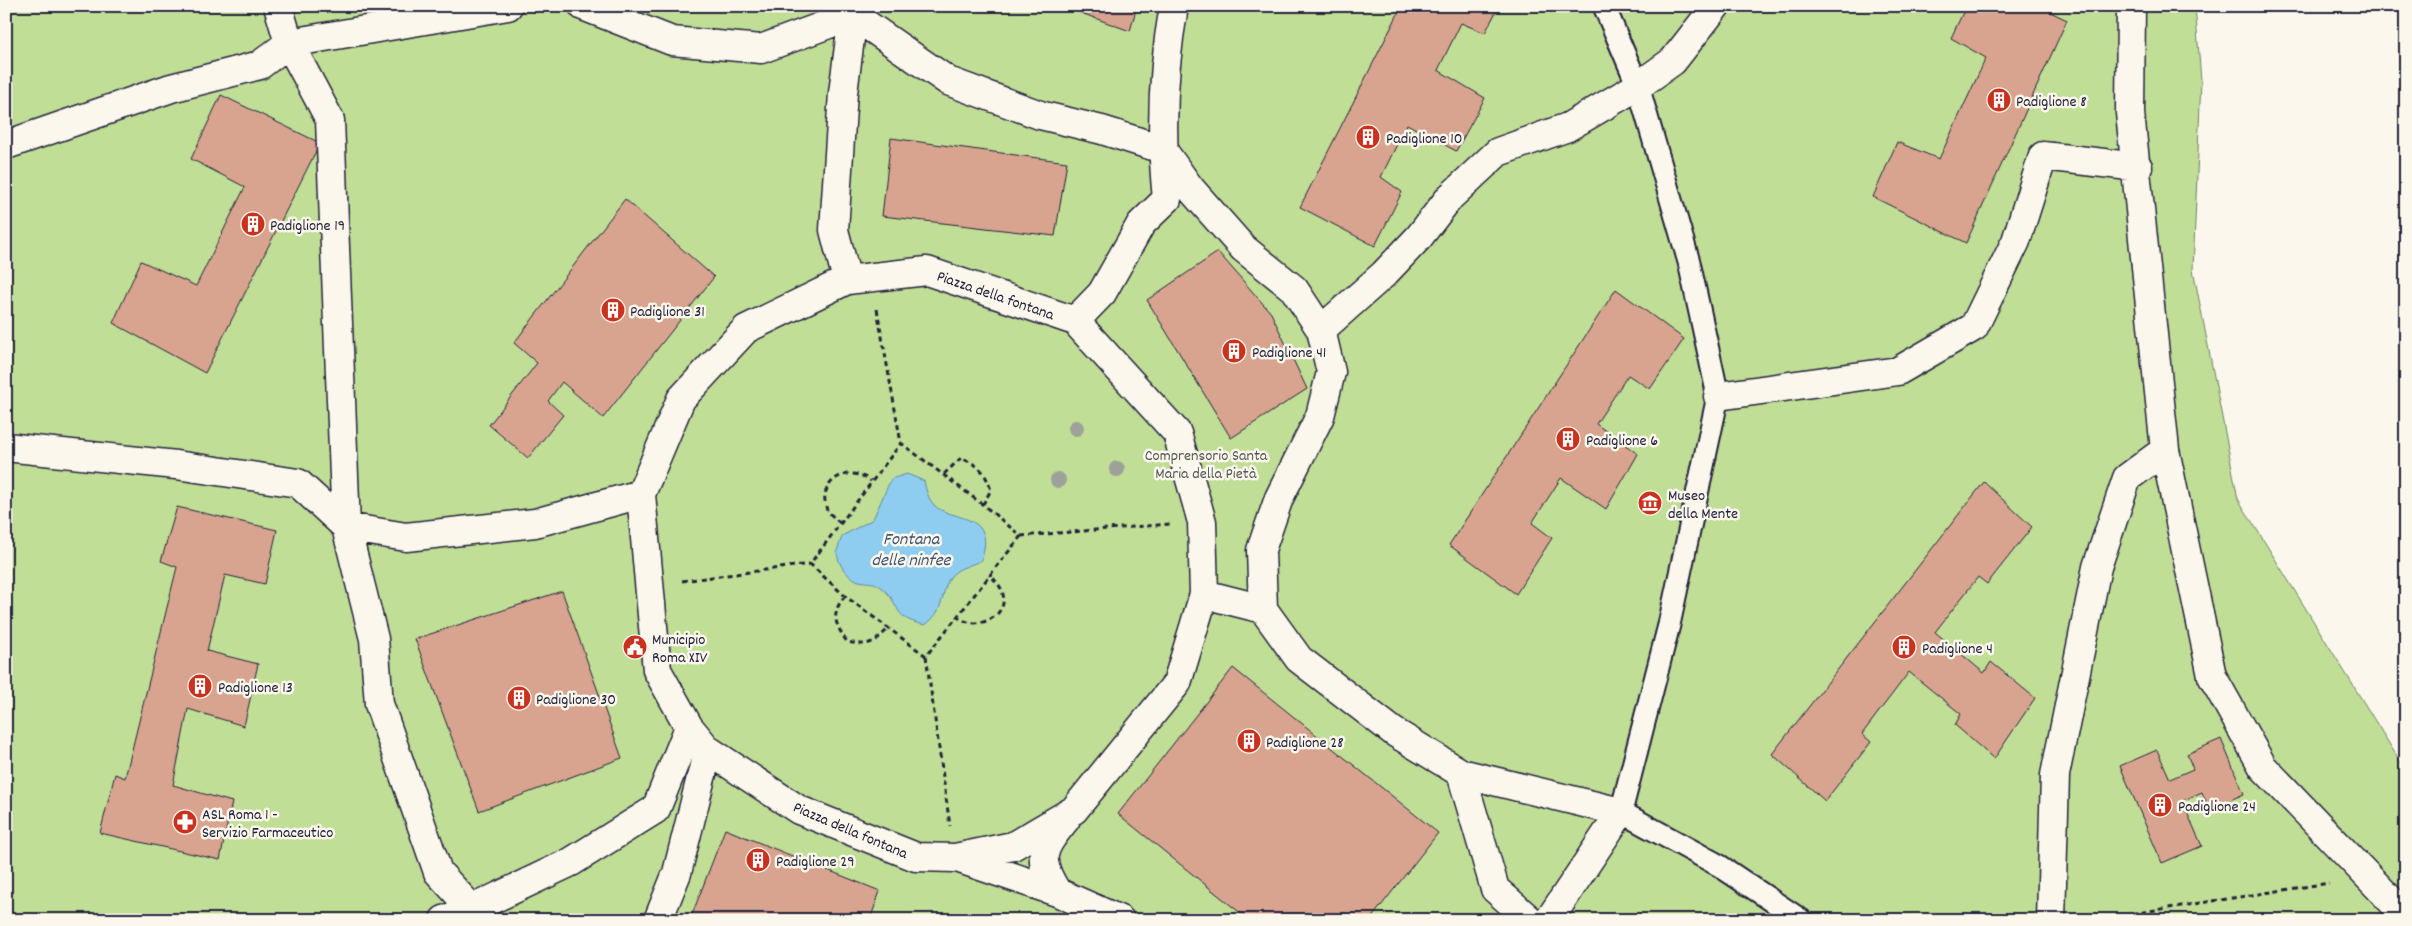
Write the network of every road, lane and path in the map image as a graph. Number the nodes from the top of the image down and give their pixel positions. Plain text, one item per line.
1 (278, 6) edge
2 (508, 6) edge
3 (583, 6) edge
4 (1174, 6) edge
5 (1604, 6) edge
6 (1716, 6) edge
7 (2131, 6) edge
8 (851, 10) edge
9 (289, 43) junction
10 (1638, 86) junction
11 (6, 145) edge
12 (1162, 148) junction
13 (2138, 167) junction
14 (859, 279) junction
15 (1075, 320) junction
16 (1320, 330) junction
17 (1718, 396) junction
18 (901, 443) junction
19 (6, 447) edge
20 (2165, 450) junction
21 (944, 474) junction
22 (871, 480) junction
23 (641, 494) junction
24 (982, 504) junction
25 (1202, 522) junction
26 (840, 523) junction
27 (346, 527) junction
28 (1021, 536) junction
29 (810, 564) junction
30 (989, 575) junction
31 (649, 585) junction
32 (1204, 594) junction
33 (845, 596) junction
34 (1263, 609) junction
35 (956, 616) junction
36 (888, 629) junction
37 (926, 656) junction
38 (689, 727) junction
39 (708, 750) junction
40 (1461, 774) junction
41 (1074, 810) junction
42 (1622, 812) junction
43 (955, 858) junction
44 (2367, 877) junction
45 (1057, 892) junction
46 (478, 914) edge
47 (2406, 916) edge
48 (444, 920) edge
49 (658, 920) edge
50 (1120, 920) edge
51 (1530, 920) edge
52 (1549, 920) edge
53 (1801, 920) edge
54 (2051, 920) edge
55 (2130, 920) edge

1 - 9 street
2 - 9 street
3 - 8 street
4 - 12 street
5 - 10 lane
6 - 10 street
7 - 13 street
8 - 12 street
8 - 14 street
9 - 11 street
9 - 27 street
10 - 16 street
10 - 17 lane
12 - 15 street
12 - 16 street
13 - 17 street
13 - 20 street
14 - 15 street, Piazza della fontana
14 - 18 path
14 - 23 street, Piazza della fontana
15 - 25 street, Piazza della fontana
16 - 34 street
17 - 42 lane
18 - 21 path
18 - 22 path
19 - 27 street
20 - 44 street
20 - 54 street
21 - 24 path
21 - 24 path
22 - 26 path
22 - 26 path
23 - 27 street
23 - 31 street, Piazza della fontana
24 - 28 path
25 - 28 path
25 - 32 street, Piazza della fontana
26 - 29 path
27 - 46 street
28 - 30 path
29 - 31 path
29 - 33 path
30 - 35 path
30 - 35 path
31 - 38 street, Piazza della fontana
32 - 34 street
32 - 41 street, Piazza della fontana
33 - 36 path
33 - 36 path
34 - 40 street
35 - 37 path
36 - 37 path
37 - 43 path
38 - 39 street, Piazza della fontana
38 - 46 street
39 - 43 street, Piazza della fontana
39 - 49 street
40 - 42 street
40 - 51 street
41 - 43 street, Piazza della fontana
41 - 45 street
42 - 52 street
42 - 53 lane
43 - 45 street
44 - 47 street
44 - 55 path
45 - 50 street
46 - 48 street

